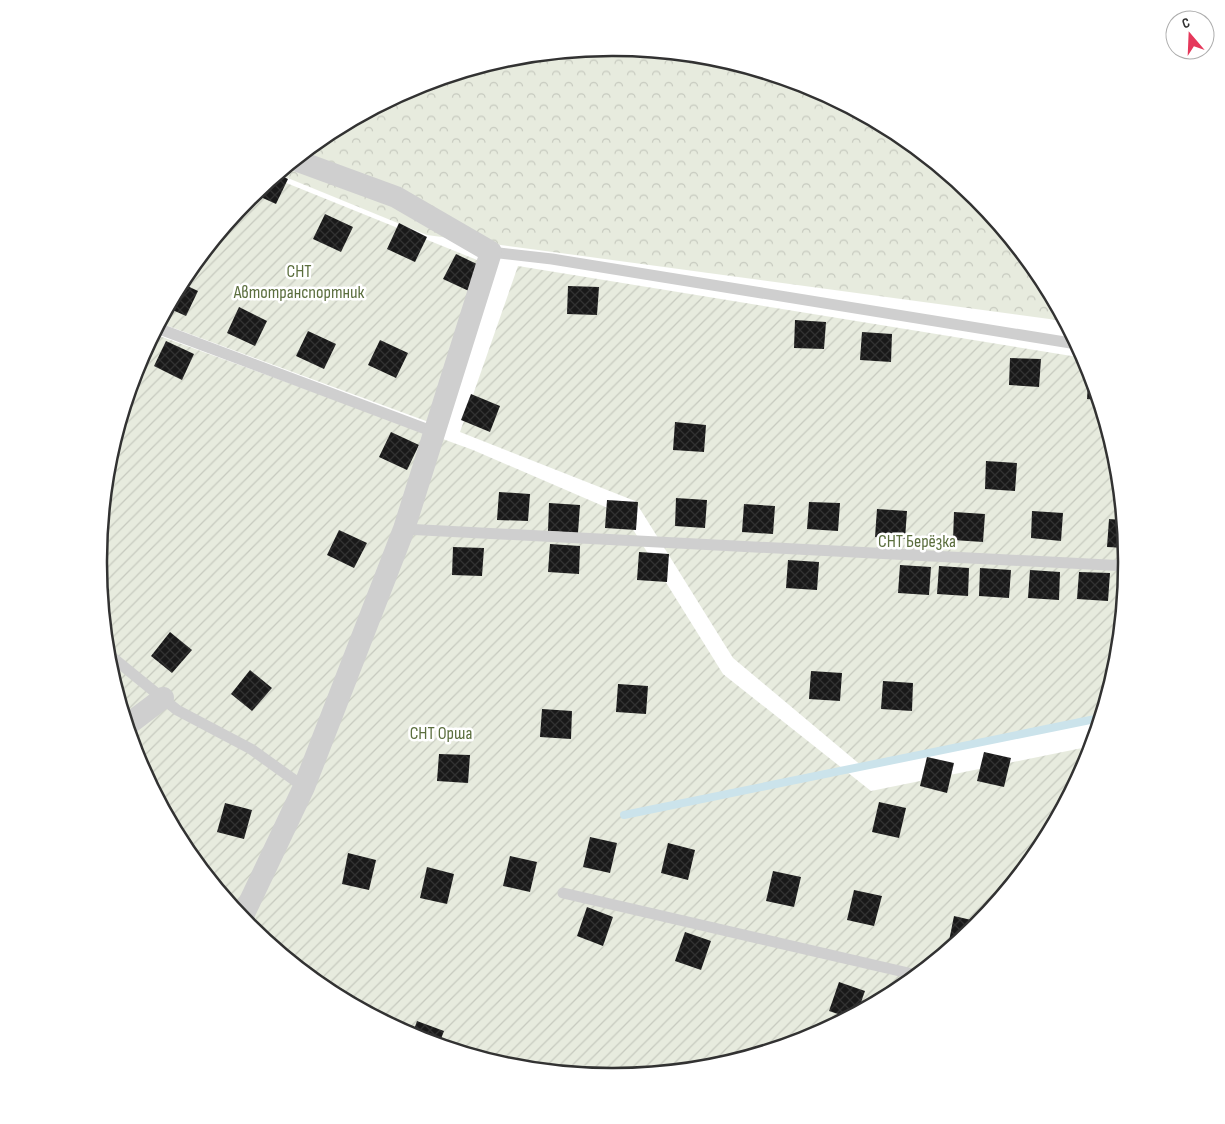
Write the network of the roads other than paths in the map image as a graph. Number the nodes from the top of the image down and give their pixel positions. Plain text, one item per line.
1 (303, 163) edge
2 (491, 252) junction
3 (163, 330) edge
4 (1068, 343) edge
5 (434, 432) junction
6 (404, 529) junction
7 (1118, 566) edge
8 (116, 660) edge
9 (163, 698) junction
10 (133, 722) edge
11 (304, 787) junction
12 (563, 893) dead end
13 (246, 910) edge
14 (907, 973) edge

1 - 2 street
2 - 4 lane
2 - 5 street
3 - 5 lane
5 - 6 street
6 - 7 lane
6 - 11 street
8 - 9 lane
9 - 10 street
9 - 11 lane
11 - 13 street
12 - 14 lane

